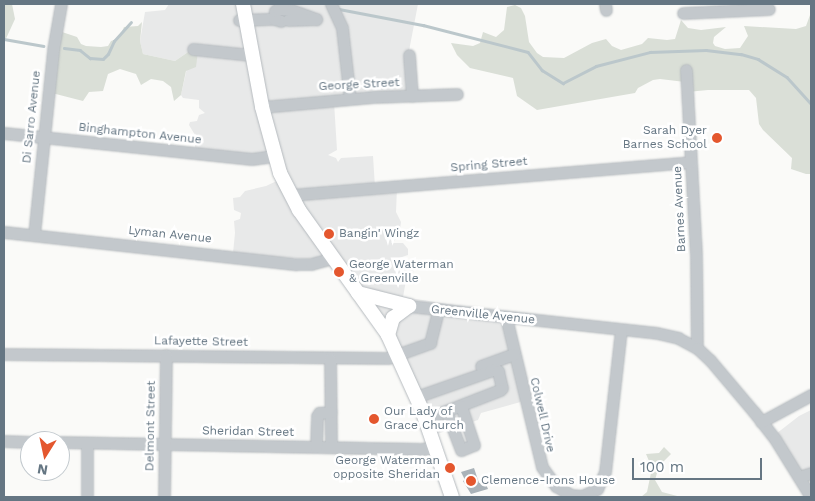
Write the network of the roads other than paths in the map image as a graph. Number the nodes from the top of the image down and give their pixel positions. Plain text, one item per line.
1 (61, 4) edge
2 (234, 4) edge
3 (243, 4) edge
4 (331, 4) edge
5 (769, 9) dead end
6 (683, 12) edge
7 (316, 18) junction
8 (242, 20) junction
9 (281, 20) junction
10 (338, 21) junction
11 (193, 49) dead end
12 (251, 55) junction
13 (409, 55) dead end
14 (686, 70) dead end
15 (457, 94) dead end
16 (412, 96) junction
17 (350, 99) junction
18 (262, 107) junction
19 (4, 134) edge
20 (44, 138) junction
21 (274, 156) junction
22 (691, 162) junction
23 (290, 195) junction
24 (4, 232) edge
25 (34, 234) junction
26 (332, 258) junction
27 (358, 292) junction
28 (402, 307) junction
29 (438, 310) junction
30 (506, 317) junction
31 (376, 319) junction
32 (621, 330) junction
33 (388, 336) junction
34 (697, 348) junction
35 (4, 354) edge
36 (514, 354) junction
37 (166, 355) junction
38 (397, 355) junction
39 (330, 359) junction
40 (415, 394) junction
41 (811, 395) edge
42 (461, 406) junction
43 (446, 411) junction
44 (331, 412) junction
45 (425, 419) junction
46 (761, 422) junction
47 (4, 442) edge
48 (20, 442) edge
49 (70, 442) edge
50 (87, 443) junction
51 (164, 445) junction
52 (316, 447) junction
53 (331, 447) junction
54 (435, 447) junction
55 (811, 472) edge
56 (799, 477) junction
57 (88, 497) edge
58 (164, 497) edge
59 (452, 497) edge
60 (811, 497) edge

1 - 20 street, Di Sarro Avenue
2 - 8 main road
3 - 8 main road
4 - 10 street
5 - 6 street
7 - 9 street
7 - 9 street
7 - 10 street
8 - 9 street
8 - 12 main road
10 - 17 street
11 - 12 street
12 - 18 main road
13 - 16 street
14 - 22 street, Barnes Avenue
15 - 16 street, George Street
16 - 17 street, George Street
17 - 18 street, George Street
18 - 21 main road
19 - 20 street, Binghampton Avenue
20 - 21 street, Binghampton Avenue
20 - 25 street, Di Sarro Avenue
21 - 23 main road
22 - 23 street, Spring Street
22 - 34 street, Barnes Avenue
23 - 26 main road
24 - 25 street, Lyman Avenue
25 - 26 street, Lyman Avenue
26 - 27 main road
27 - 28 main road
27 - 31 main road
28 - 29 street, Greenville Avenue
28 - 31 main road
28 - 33 main road
29 - 30 street, Greenville Avenue
29 - 38 street, Lafayette Street
30 - 32 street, Greenville Avenue
30 - 36 street, Colwell Drive
31 - 33 main road
32 - 34 street, Greenville Avenue
32 - 36 street, Colwell Drive
33 - 38 main road
34 - 46 street, Greenville Avenue
35 - 37 street, Lafayette Street
36 - 40 street
37 - 39 street, Lafayette Street
37 - 51 street, Delmont Street
38 - 39 street, Lafayette Street
38 - 40 main road
39 - 44 street
40 - 42 street
40 - 45 main road
41 - 46 street
42 - 43 street
42 - 43 street
43 - 45 street
44 - 52 street
44 - 53 street
45 - 54 main road
46 - 56 street, Greenville Avenue
47 - 48 street
49 - 50 street, Sheridan Street
50 - 51 street, Sheridan Street
50 - 57 street
51 - 52 street, Sheridan Street
51 - 58 street, Delmont Street
52 - 53 street, Sheridan Street
53 - 54 street, Sheridan Street
54 - 59 main road
55 - 56 street
56 - 60 street, Greenville Avenue

